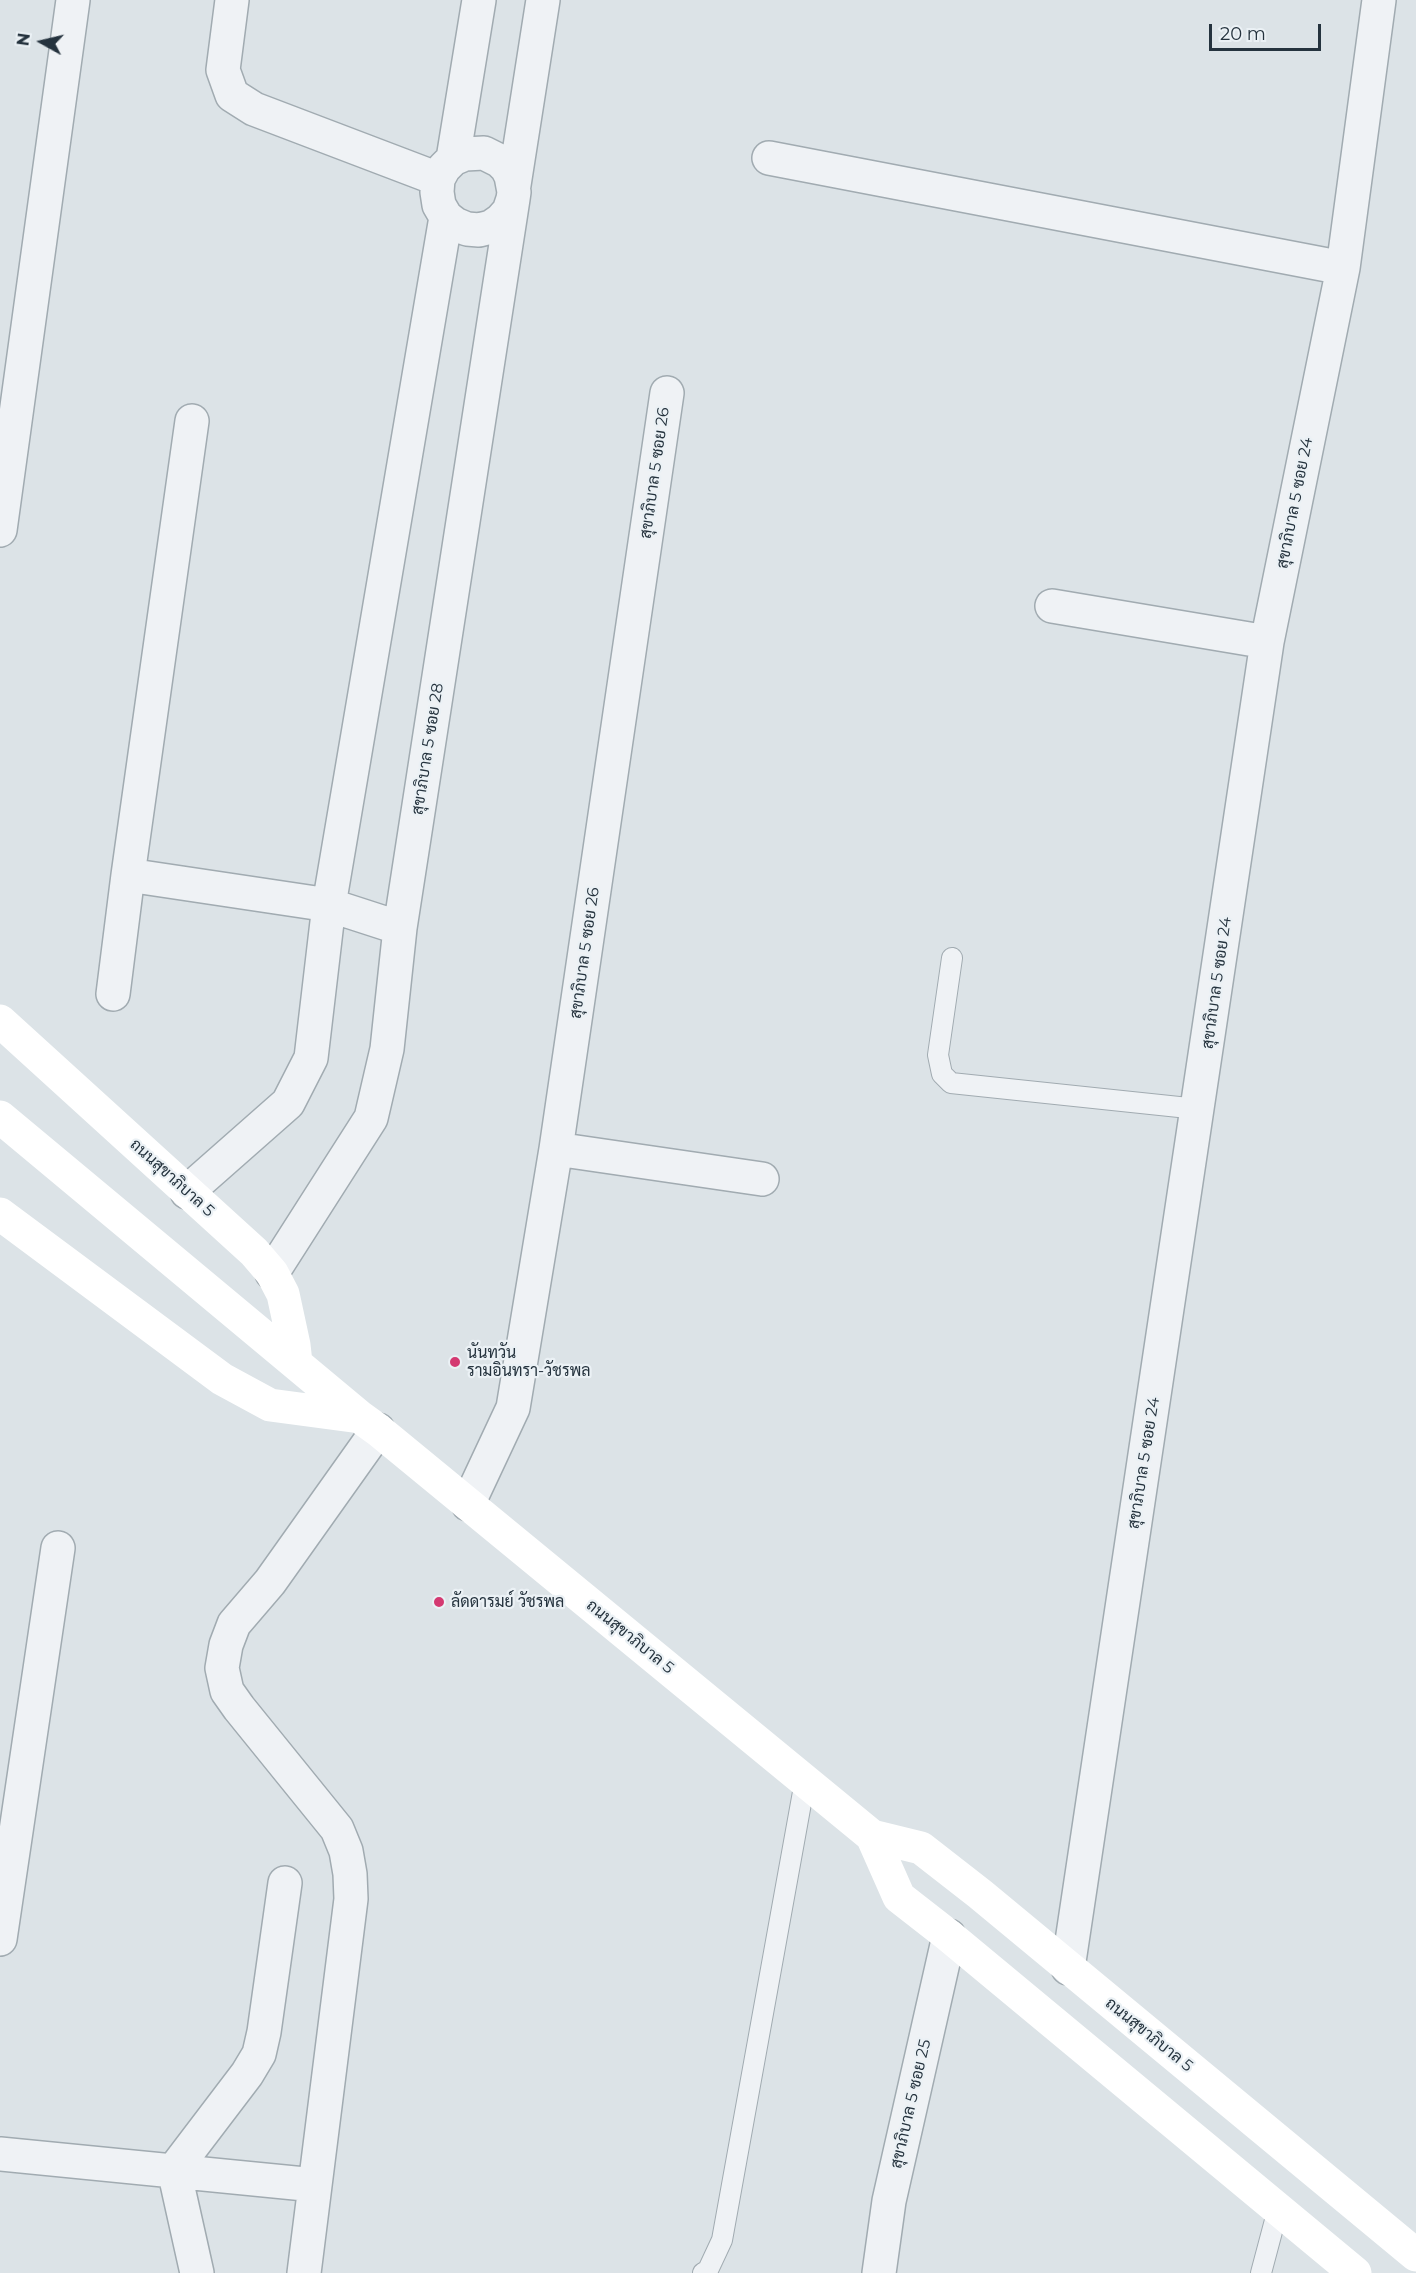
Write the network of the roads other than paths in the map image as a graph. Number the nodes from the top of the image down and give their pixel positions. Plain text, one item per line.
1 (73, 0) edge
2 (232, 0) edge
3 (480, 0) edge
4 (543, 0) edge
5 (1379, 0) edge
6 (769, 158) dead end
7 (446, 169) junction
8 (513, 192) junction
9 (446, 217) junction
10 (1343, 268) junction
11 (667, 393) dead end
12 (192, 421) dead end
13 (0, 530) edge
14 (1052, 606) dead end
15 (1267, 642) junction
16 (128, 875) junction
17 (329, 905) junction
18 (400, 928) junction
19 (952, 958) dead end
20 (113, 994) dead end
21 (0, 1021) edge
22 (1198, 1109) junction
23 (0, 1117) edge
24 (556, 1149) junction
25 (762, 1179) dead end
26 (187, 1192) junction
27 (0, 1214) edge
28 (272, 1273) junction
29 (296, 1363) junction
30 (369, 1423) junction
31 (468, 1504) junction
32 (58, 1548) dead end
33 (805, 1781) junction
34 (872, 1836) junction
35 (285, 1883) dead end
36 (949, 1935) junction
37 (0, 1939) edge
38 (1068, 1968) junction
39 (0, 2154) edge
40 (174, 2170) junction
41 (315, 2185) junction
42 (1278, 2209) junction
43 (1416, 2255) edge
44 (197, 2273) edge
45 (304, 2273) edge
46 (703, 2273) edge
47 (879, 2273) edge
48 (1262, 2273) edge
49 (1355, 2273) edge

1 - 13 street
2 - 7 street
3 - 7 street
4 - 8 street, สุขาภิบาล 5 ซอย 28
5 - 10 street, สุขาภิบาล 5 ซอย 24
6 - 10 street
7 - 8 street
7 - 9 street
8 - 9 street
8 - 18 street, สุขาภิบาล 5 ซอย 28
9 - 17 street
10 - 15 street, สุขาภิบาล 5 ซอย 24
11 - 24 street, สุขาภิบาล 5 ซอย 26
12 - 16 street
14 - 15 street
15 - 22 street, สุขาภิบาล 5 ซอย 24
16 - 17 street
16 - 20 street
17 - 18 street
17 - 26 street
18 - 28 street, สุขาภิบาล 5 ซอย 28
19 - 22 lane
21 - 26 main road, ถนนสุขาภิบาล 5
22 - 38 street, สุขาภิบาล 5 ซอย 24
23 - 29 main road, ถนนสุขาภิบาล 5
24 - 25 street
24 - 31 street, สุขาภิบาล 5 ซอย 26
26 - 28 main road, ถนนสุขาภิบาล 5
27 - 30 main road
28 - 29 main road, ถนนสุขาภิบาล 5
29 - 30 main road, ถนนสุขาภิบาล 5
30 - 31 main road, ถนนสุขาภิบาล 5
30 - 41 street
31 - 33 main road, ถนนสุขาภิบาล 5
32 - 37 street
33 - 34 main road, ถนนสุขาภิบาล 5
33 - 46 lane
34 - 36 main road, ถนนสุขาภิบาล 5
34 - 38 main road, ถนนสุขาภิบาล 5
35 - 40 street
36 - 42 main road, ถนนสุขาภิบาล 5
36 - 47 street, สุขาภิบาล 5 ซอย 25
38 - 43 main road, ถนนสุขาภิบาล 5
39 - 40 street
40 - 41 street
40 - 44 street
41 - 45 street
42 - 48 lane
42 - 49 main road, ถนนสุขาภิบาล 5

